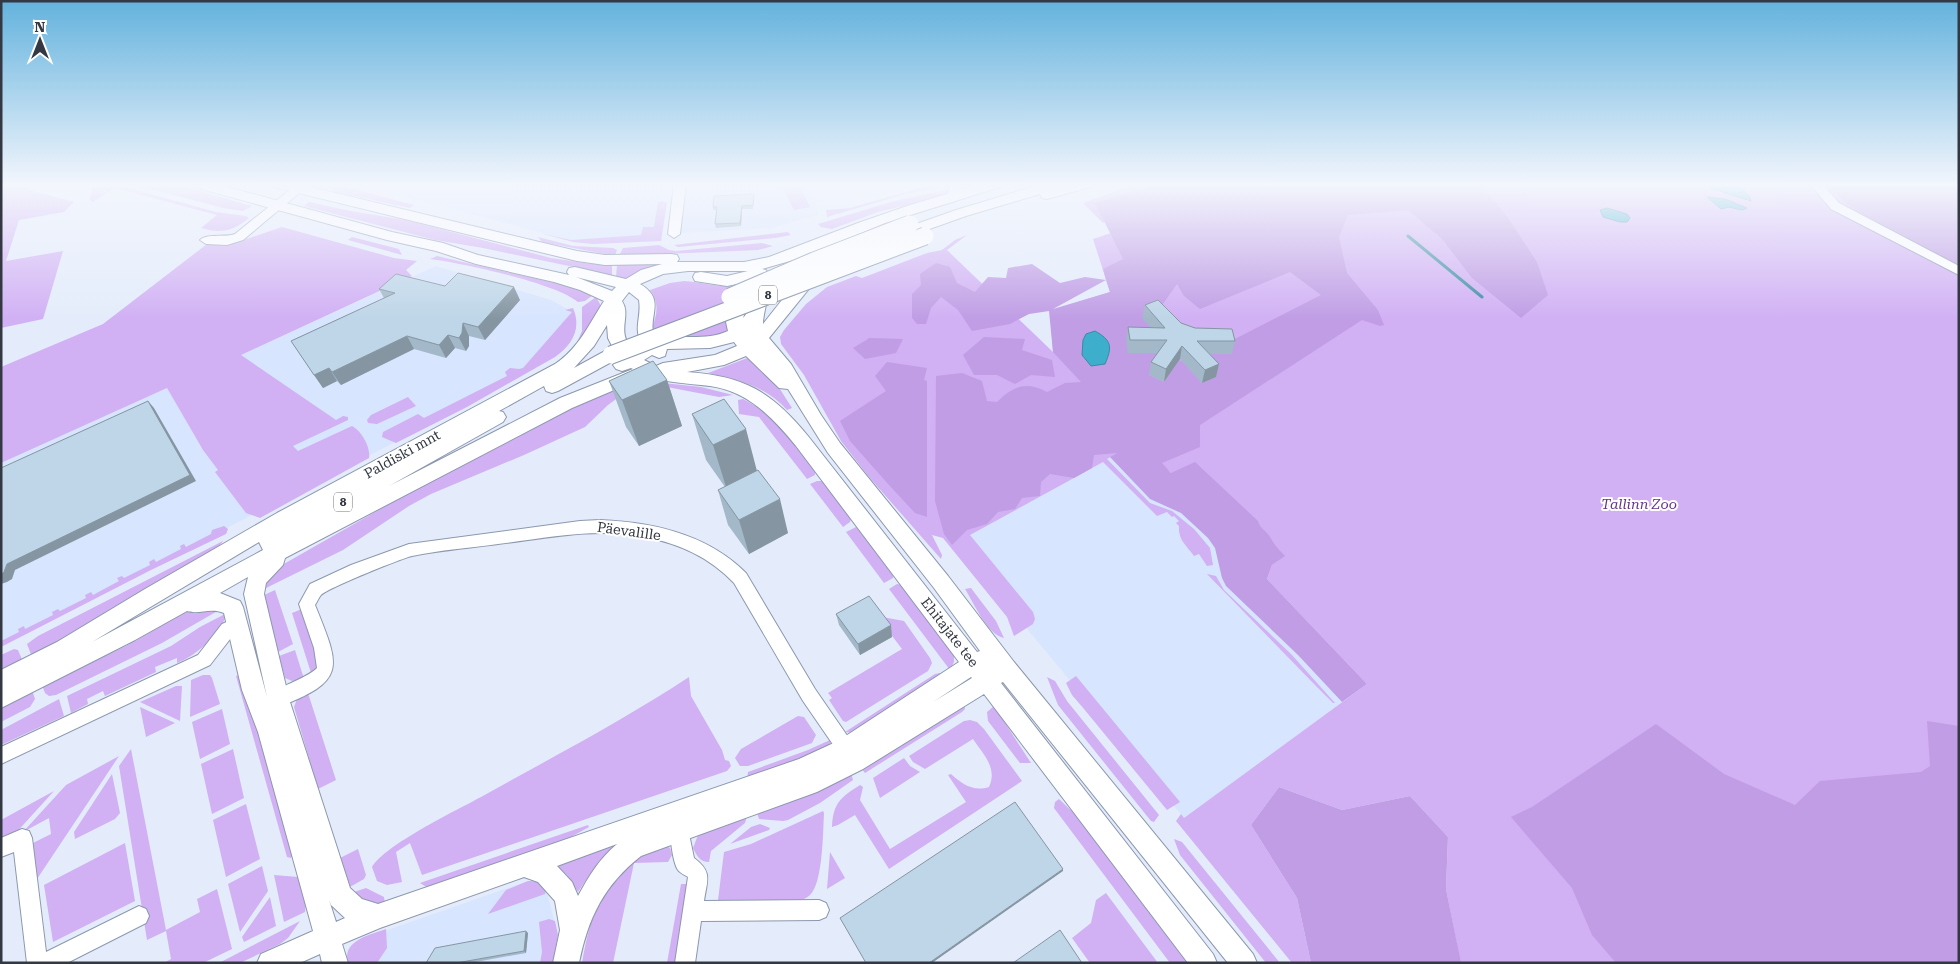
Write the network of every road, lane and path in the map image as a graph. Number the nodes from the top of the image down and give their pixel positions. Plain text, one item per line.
1 (249, 229) edge
2 (364, 229) edge
3 (466, 229) edge
4 (675, 229) edge
5 (843, 229) edge
6 (857, 229) edge
7 (869, 229) edge
8 (897, 229) edge
9 (917, 229) edge
10 (945, 229) edge
11 (1878, 229) edge
12 (674, 234) dead end
13 (925, 236) joint
14 (206, 240) dead end
15 (444, 248) junction
16 (710, 263) junction
17 (1959, 272) edge
18 (736, 273) junction
19 (752, 276) junction
20 (633, 288) junction
21 (615, 306) junction
22 (756, 312) junction
23 (737, 334) junction
24 (757, 341) junction
25 (653, 348) junction
26 (611, 355) junction
27 (632, 359) junction
28 (694, 364) junction
29 (649, 371) junction
30 (474, 449) junction
31 (306, 539) junction
32 (177, 601) junction
33 (259, 616) junction
34 (236, 625) junction
35 (65, 656) junction
36 (990, 666) junction
37 (1, 681) edge
38 (1, 698) edge
39 (278, 699) junction
40 (850, 754) junction
41 (1, 756) edge
42 (678, 822) junction
43 (1, 848) edge
44 (524, 866) junction
45 (819, 910) dead end
46 (694, 911) junction
47 (140, 916) dead end
48 (378, 916) junction
49 (573, 930) junction
50 (327, 937) junction
51 (37, 963) edge
52 (45, 963) edge
53 (270, 963) edge
54 (335, 963) edge
55 (566, 963) edge
56 (685, 963) edge
57 (1204, 963) edge
58 (1244, 963) edge

1 - 14 street
2 - 15 main road
3 - 16 main road
4 - 12 street
5 - 16 main road
6 - 18 main road
7 - 19 main road
8 - 26 main road, Paldiski mnt / 8, bridge
9 - 24 main road, 8
10 - 13 main road, Paldiski mnt / 8
11 - 17 street
13 - 26 main road, Paldiski mnt / 8, bridge
15 - 20 main road
15 - 21 main road
16 - 18 main road
16 - 20 main road
18 - 19 main road
18 - 20 main road
18 - 23 main road
19 - 22 main road
20 - 21 main road, Paldiski mnt
20 - 25 main road
21 - 27 main road
21 - 35 main road, Paldiski mnt / 8
22 - 23 main road
22 - 24 main road
23 - 24 main road, Ehitajate tee
23 - 25 main road
24 - 28 main road, Paldiski mnt
24 - 36 main road, Ehitajate tee
25 - 27 main road
25 - 28 main road
26 - 32 main road, Paldiski mnt / 8
27 - 29 main road
27 - 30 main road
28 - 29 main road, Paldiski mnt
29 - 30 main road, Paldiski mnt / 8
29 - 36 main road, Ehitajate tee
30 - 31 main road, Paldiski mnt / 8
31 - 32 main road, Paldiski mnt / 8
31 - 33 main road
32 - 34 main road
32 - 35 main road, Paldiski mnt / 8
33 - 34 main road
33 - 39 main road
34 - 41 street
34 - 50 main road
35 - 37 main road, Paldiski mnt / 8
35 - 38 main road, Paldiski mnt / 8
36 - 40 main road
36 - 57 main road, Ehitajate tee
36 - 58 main road, Ehitajate tee
39 - 40 street, Päevalille
39 - 48 main road
40 - 42 main road
42 - 44 main road
42 - 46 street
42 - 49 main road
43 - 51 street
44 - 48 main road
44 - 49 main road
45 - 46 street
46 - 56 street
47 - 52 street
48 - 50 main road
49 - 55 main road
50 - 53 main road
50 - 54 main road

